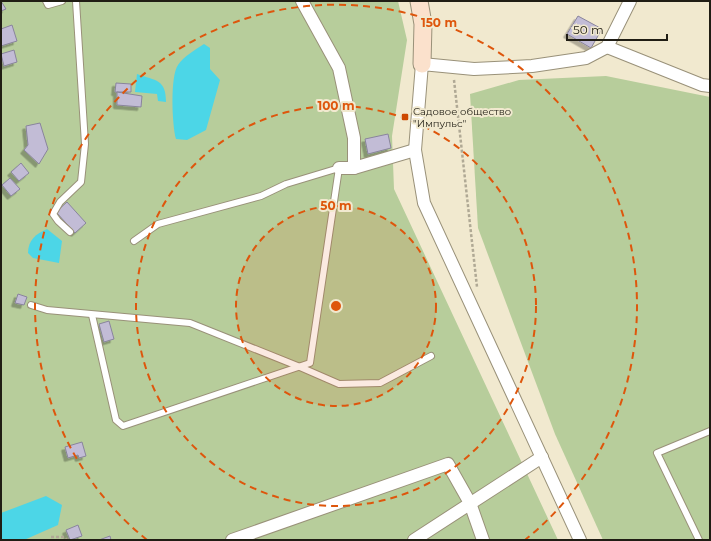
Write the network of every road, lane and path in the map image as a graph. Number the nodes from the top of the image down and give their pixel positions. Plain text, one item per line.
1 (46, 1) edge
2 (62, 1) edge
3 (76, 1) edge
4 (302, 1) edge
5 (419, 1) edge
6 (630, 1) edge
7 (607, 47) junction
8 (422, 64) junction
9 (453, 67) junction
10 (710, 86) edge
11 (415, 150) junction
12 (339, 168) junction
13 (354, 168) junction
14 (70, 232) dead end
15 (134, 241) dead end
16 (478, 289) dead end
17 (31, 305) dead end
18 (92, 315) junction
19 (431, 356) dead end
20 (300, 366) junction
21 (710, 431) edge
22 (542, 457) junction
23 (470, 503) junction
24 (51, 537) dead end
25 (67, 540) edge
26 (232, 540) edge
27 (414, 540) edge
28 (483, 540) edge
29 (580, 540) edge
30 (699, 540) edge

1 - 2 lane
3 - 14 lane
4 - 13 street
5 - 8 street
6 - 7 street
7 - 9 street
7 - 10 street
8 - 9 street
8 - 11 street
9 - 16 path
11 - 13 street
11 - 22 street
12 - 13 street
12 - 15 lane
12 - 20 lane
17 - 18 lane
18 - 20 lane
18 - 20 lane
19 - 20 lane
21 - 30 lane
22 - 23 street
22 - 29 street
23 - 26 street
23 - 27 street
23 - 28 street
24 - 25 path

